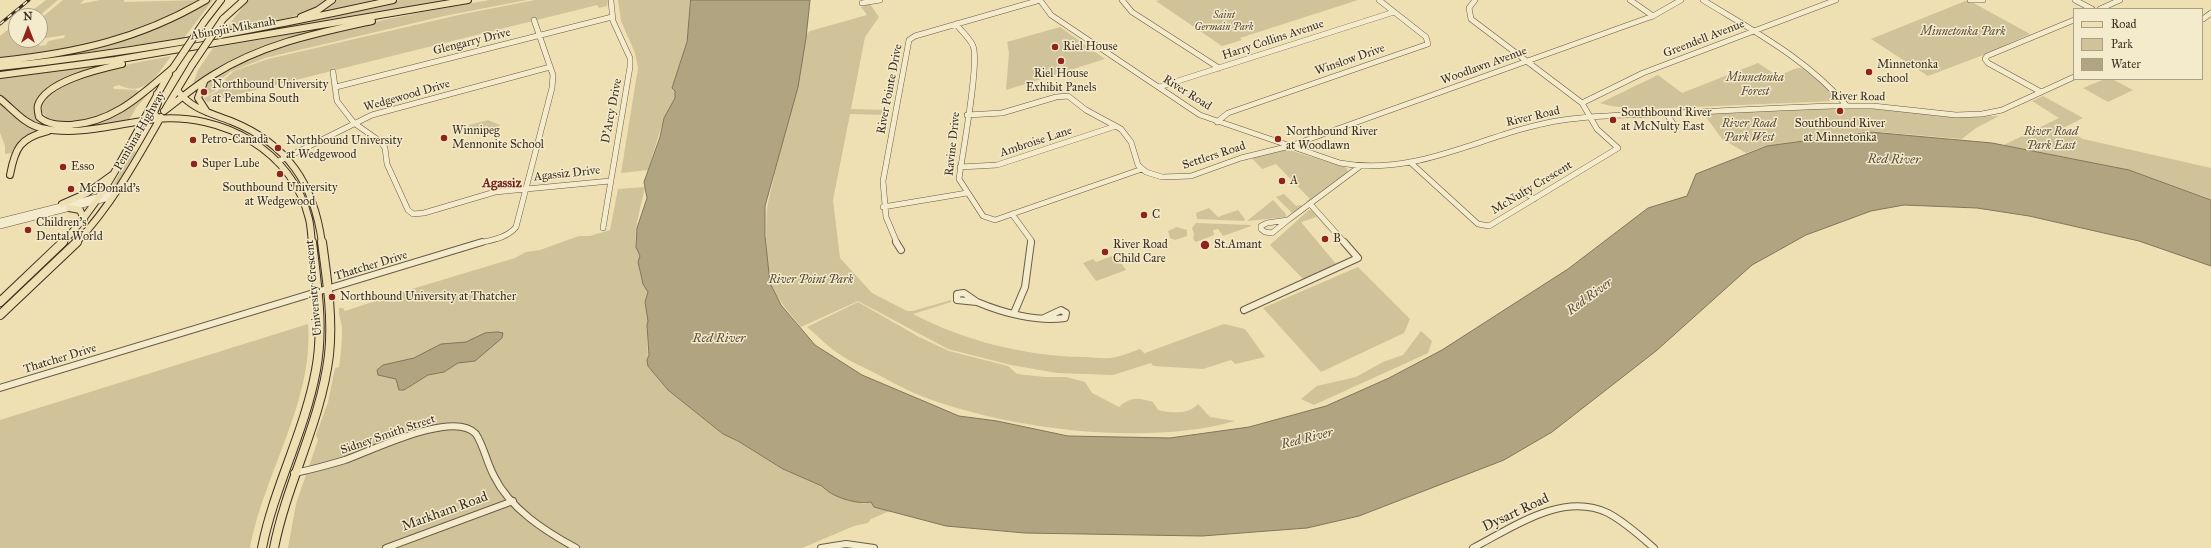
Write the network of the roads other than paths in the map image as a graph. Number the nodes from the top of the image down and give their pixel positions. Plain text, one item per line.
1 (206, 0) edge
2 (221, 0) edge
3 (237, 0) edge
4 (244, 0) edge
5 (332, 0) edge
6 (393, 0) edge
7 (468, 0) edge
8 (474, 0) edge
9 (880, 0) edge
10 (1040, 0) edge
11 (1122, 0) edge
12 (1379, 0) edge
13 (1475, 0) edge
14 (1630, 0) edge
15 (1681, 0) edge
16 (1703, 0) edge
17 (1836, 0) edge
18 (1970, 0) edge
19 (1983, 0) edge
20 (2075, 0) edge
21 (2120, 0) edge
22 (611, 1) dead end
23 (862, 3) dead end
24 (2090, 8) edge
25 (2102, 8) edge
26 (1394, 12) junction
27 (2211, 13) edge
28 (1652, 16) junction
29 (612, 17) junction
30 (2211, 18) edge
31 (223, 19) junction
32 (2203, 19) edge
33 (534, 20) dead end
34 (2073, 20) edge
35 (956, 24) junction
36 (1753, 31) junction
37 (227, 34) junction
38 (539, 35) junction
39 (228, 41) junction
40 (0, 61) edge
41 (1527, 62) junction
42 (0, 67) edge
43 (173, 68) junction
44 (550, 68) junction
45 (1219, 68) junction
46 (333, 72) dead end
47 (0, 74) edge
48 (2073, 77) edge
49 (205, 80) junction
50 (336, 87) junction
51 (1159, 87) junction
52 (177, 90) junction
53 (2041, 92) junction
54 (157, 94) junction
55 (182, 98) junction
56 (0, 99) edge
57 (1582, 103) junction
58 (1847, 106) junction
59 (164, 111) junction
60 (207, 112) junction
61 (1666, 113) junction
62 (967, 114) junction
63 (1590, 117) junction
64 (159, 120) junction
65 (141, 122) junction
66 (1217, 122) junction
67 (354, 123) junction
68 (111, 126) junction
69 (1116, 126) junction
70 (1676, 128) dead end
71 (57, 130) junction
72 (136, 131) junction
73 (1290, 146) junction
74 (286, 158) junction
75 (277, 162) junction
76 (1410, 162) junction
77 (960, 167) junction
78 (1359, 167) junction
79 (1142, 169) junction
80 (115, 172) junction
81 (10, 175) dead end
82 (610, 181) junction
83 (525, 189) junction
84 (1522, 190) dead end
85 (966, 193) junction
86 (115, 194) junction
87 (99, 198) junction
88 (1534, 199) junction
89 (62, 204) junction
90 (1311, 205) junction
91 (883, 207) junction
92 (69, 208) junction
93 (1012, 214) junction
94 (84, 219) junction
95 (1288, 220) dead end
96 (0, 221) edge
97 (0, 226) edge
98 (603, 228) dead end
99 (901, 250) dead end
100 (328, 290) junction
101 (317, 293) junction
102 (0, 302) edge
103 (977, 302) dead end
104 (1244, 310) dead end
105 (1014, 313) junction
106 (0, 315) edge
107 (1044, 318) dead end
108 (0, 388) edge
109 (294, 473) junction
110 (513, 501) junction
111 (262, 548) edge
112 (274, 548) edge
113 (386, 548) edge
114 (576, 548) edge
115 (821, 548) edge
116 (874, 548) edge
117 (1473, 548) edge
118 (1654, 548) edge

1 - 40 main road
2 - 43 main road, Pembina Highway, bridge
3 - 31 main road, Pembina Highway
4 - 31 main road
5 - 37 main road
6 - 37 main road, Abinojii Mikanah
7 - 39 main road, Abinojii Mikanah
8 - 49 main road
9 - 23 street
10 - 35 street, River Pointe Drive
10 - 51 street, River Road
11 - 45 street
12 - 26 street, Winslow Drive
13 - 41 street
14 - 28 street
15 - 28 street, Woodlawn Avenue
16 - 36 street
17 - 36 street, Greendell Avenue
18 - 19 street
20 - 24 street
21 - 25 street
22 - 29 street, D'Arcy Drive
26 - 45 street, Harry Collins Avenue
26 - 66 street, Winslow Drive
27 - 32 street
28 - 41 street, Woodlawn Avenue
29 - 38 street, Glengarry Drive
29 - 82 street, D'Arcy Drive
30 - 32 street
31 - 52 main road, Pembina Highway, bridge
33 - 38 street, Thatcher Drive
34 - 53 street
35 - 62 street, Ravine Drive
35 - 91 street, River Pointe Drive
36 - 57 street, Greendell Avenue
36 - 58 street
37 - 42 main road, Abinojii Mikanah
38 - 44 street, Thatcher Drive
38 - 50 street, Glengarry Drive
39 - 43 main road
39 - 47 main road, Abinojii Mikanah
41 - 57 street
41 - 73 street, Woodlawn Avenue
43 - 54 main road, Pembina Highway
44 - 67 street, Wedgewood Drive
44 - 83 street, Thatcher Drive
45 - 51 street, Harry Collins Avenue
46 - 50 street, Agassiz Drive
48 - 53 street, River Road
49 - 55 main road
49 - 60 main road
50 - 67 street, Agassiz Drive
51 - 66 street, River Road
52 - 55 main road, University Crescent
52 - 59 main road, Pembina Highway
53 - 58 street, River Road
54 - 64 main road
54 - 65 main road, Pembina Highway
55 - 59 main road
55 - 60 main road, University Crescent
56 - 71 main road
57 - 63 street
58 - 61 street, River Road
59 - 64 main road, Pembina Highway
60 - 74 main road, University Crescent
61 - 63 street, River Road
61 - 70 street
62 - 69 street
62 - 77 street, Ravine Drive
63 - 76 street, River Road
63 - 88 street, McNulty Crescent
64 - 65 main road, University Crescent
64 - 75 main road, University Crescent
64 - 86 main road, Pembina Highway
65 - 68 main road, University Crescent
65 - 72 main road, Pembina Highway
66 - 73 street, River Road
67 - 74 street, Wedgewood Drive
67 - 83 street, Agassiz Drive
68 - 71 main road
68 - 72 main road
69 - 77 street, Ambroise Lane
69 - 79 street
71 - 81 main road
72 - 80 main road, Pembina Highway
73 - 78 street, River Road
73 - 79 street, Settlers Road
74 - 75 street, Wedgewood Drive
74 - 100 main road, University Crescent
75 - 101 main road, University Crescent
76 - 78 street, River Road
76 - 88 street, McNulty Crescent
77 - 85 street, Ravine Drive
78 - 90 street
79 - 93 street, Ravine Drive
80 - 87 main road, Pembina Highway
80 - 89 main road
82 - 83 street, Agassiz Drive
82 - 98 street, D'Arcy Drive
83 - 100 street, Thatcher Drive
84 - 88 street
85 - 91 street
85 - 93 street, Ravine Drive
86 - 87 street
86 - 106 main road, Pembina Highway
87 - 89 street
87 - 92 street
87 - 94 main road, Pembina Highway
89 - 96 street
90 - 95 street
90 - 104 street
91 - 99 street, River Pointe Drive
92 - 94 main road
92 - 97 street
93 - 105 street
94 - 102 main road, Pembina Highway
100 - 101 street, Thatcher Drive
100 - 109 main road, University Crescent
101 - 108 street, Thatcher Drive
101 - 111 main road, University Crescent
103 - 105 street
105 - 107 street
109 - 110 street, Sidney Smith Street
109 - 112 main road, University Crescent
110 - 113 street, Markham Road
110 - 114 street, Sidney Smith Street
115 - 116 street
117 - 118 street, Dysart Road

